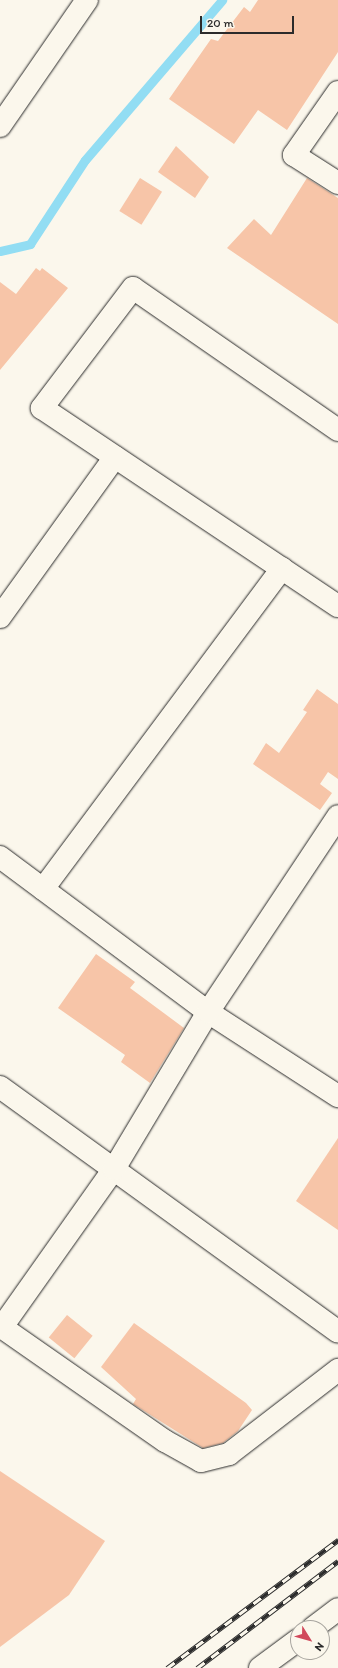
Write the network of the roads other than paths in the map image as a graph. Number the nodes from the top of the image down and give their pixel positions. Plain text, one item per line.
1 (87, 0) edge
2 (338, 92) edge
3 (0, 126) edge
4 (338, 183) edge
5 (338, 430) edge
6 (115, 457) junction
7 (282, 568) junction
8 (338, 606) edge
9 (0, 617) edge
10 (338, 816) edge
11 (0, 857) edge
12 (43, 889) junction
13 (208, 1012) junction
14 (0, 1087) edge
15 (335, 1087) edge
16 (114, 1169) junction
17 (1, 1327) edge
18 (338, 1332) edge
19 (338, 1370) edge
20 (338, 1609) edge
21 (324, 1620) edge
22 (290, 1646) edge
23 (260, 1668) edge

1 - 3 street
2 - 4 street
5 - 6 street
6 - 7 street
6 - 9 street
7 - 8 street
7 - 12 street
10 - 13 street
11 - 12 street
12 - 13 street
13 - 15 street
13 - 16 street
14 - 16 street
16 - 17 street
16 - 18 street
17 - 19 street
20 - 21 street
22 - 23 street

